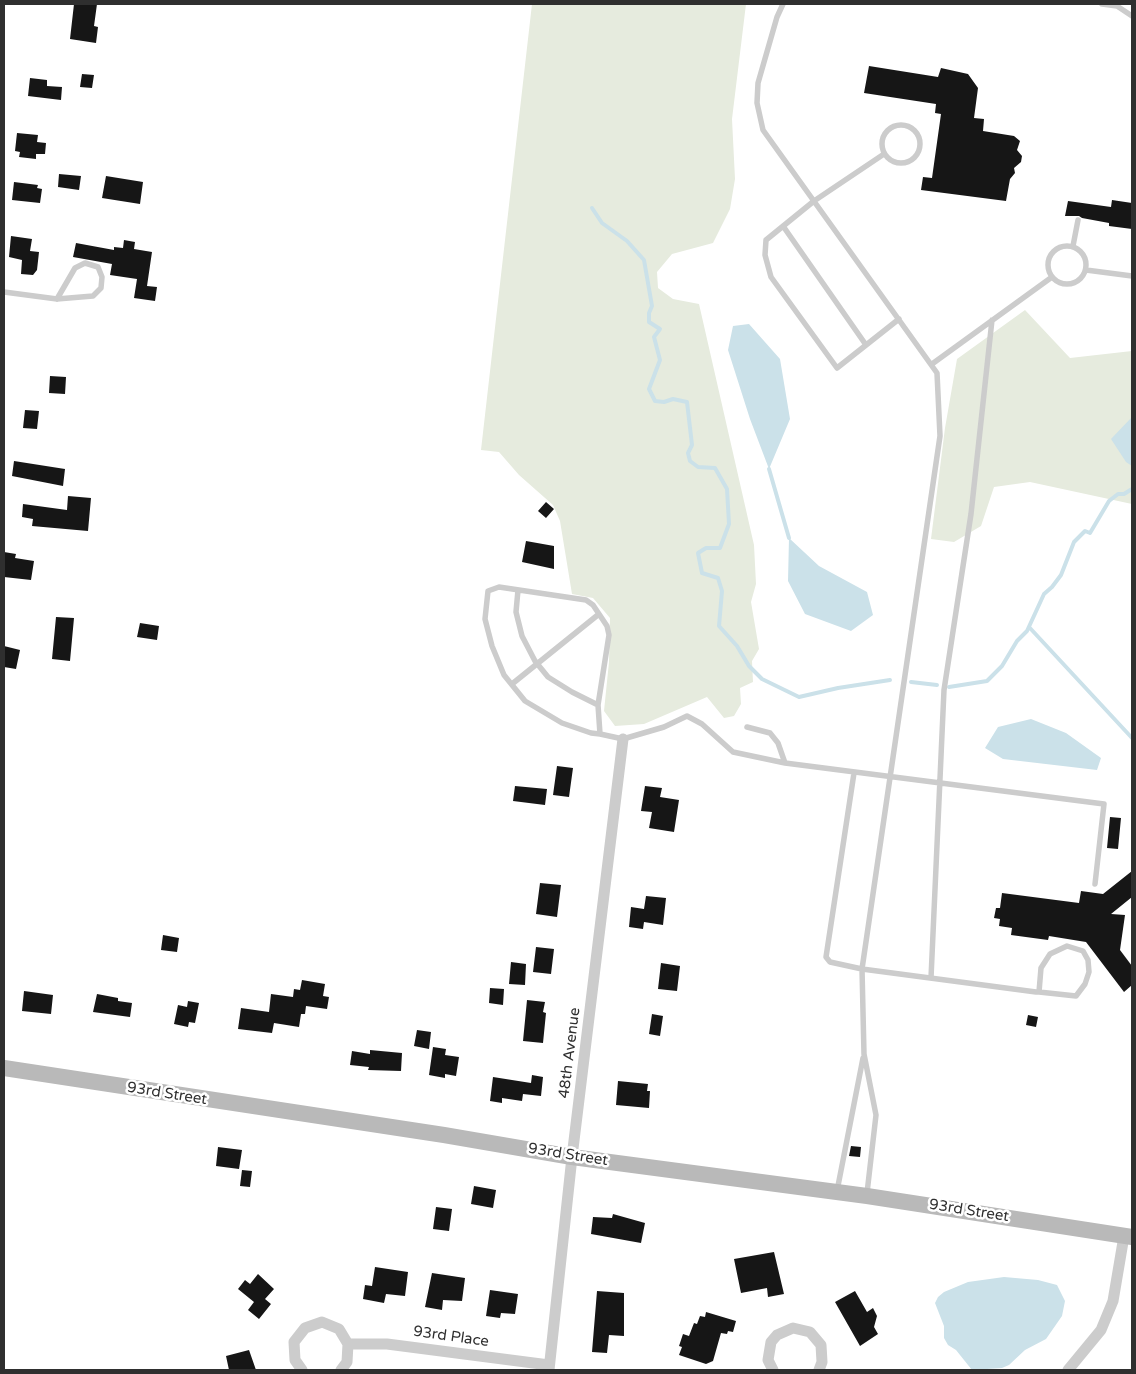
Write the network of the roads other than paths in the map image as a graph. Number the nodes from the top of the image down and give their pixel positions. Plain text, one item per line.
1 (783, 4) edge
2 (1102, 4) edge
3 (1132, 16) edge
4 (884, 154) junction
5 (814, 201) junction
6 (1078, 220) dead end
7 (783, 226) junction
8 (1073, 246) junction
9 (1086, 270) junction
10 (1132, 276) edge
11 (1052, 277) junction
12 (4, 292) edge
13 (57, 299) junction
14 (899, 319) junction
15 (992, 320) junction
16 (866, 345) junction
17 (932, 364) junction
18 (518, 590) junction
19 (599, 614) junction
20 (537, 664) junction
21 (512, 684) junction
22 (598, 705) junction
23 (747, 727) dead end
24 (600, 734) junction
25 (623, 739) junction
26 (785, 763) junction
27 (854, 773) junction
28 (891, 778) junction
29 (941, 781) junction
30 (1095, 884) dead end
31 (862, 969) junction
32 (931, 978) junction
33 (1039, 992) junction
34 (864, 1054) junction
35 (4, 1068) edge
36 (572, 1157) junction
37 (837, 1192) junction
38 (867, 1196) junction
39 (1128, 1236) edge
40 (348, 1344) junction
41 (549, 1368) edge
42 (302, 1370) edge
43 (340, 1370) edge
44 (772, 1370) edge
45 (819, 1370) edge
46 (1068, 1370) edge

1 - 5 lane
2 - 3 lane
4 - 4 lane
4 - 5 lane
5 - 7 lane
5 - 14 lane
6 - 8 lane
7 - 16 lane
7 - 16 lane
8 - 9 lane
8 - 11 lane
9 - 10 lane
9 - 11 lane
11 - 15 lane
12 - 13 lane
13 - 13 lane
14 - 16 lane
14 - 17 lane
15 - 17 lane
15 - 29 lane
17 - 28 lane
18 - 19 lane
18 - 20 lane
18 - 21 lane
19 - 20 lane
19 - 22 lane
20 - 21 lane
20 - 22 lane
21 - 24 lane
22 - 24 lane
23 - 26 lane
24 - 25 lane
25 - 26 lane
25 - 36 street, 48th Avenue
26 - 27 lane
27 - 28 lane
27 - 31 lane
28 - 29 lane
28 - 31 lane
29 - 30 lane
29 - 32 lane
31 - 32 lane
31 - 34 lane
32 - 33 lane
33 - 33 lane
34 - 37 lane
34 - 38 lane
35 - 36 street, 93rd Street
36 - 37 street, 93rd Street
36 - 41 street, 48th Avenue
37 - 38 street, 93rd Street
38 - 39 street, 93rd Street
39 - 46 street
40 - 41 street, 93rd Place
40 - 42 street
40 - 43 street
44 - 45 street

